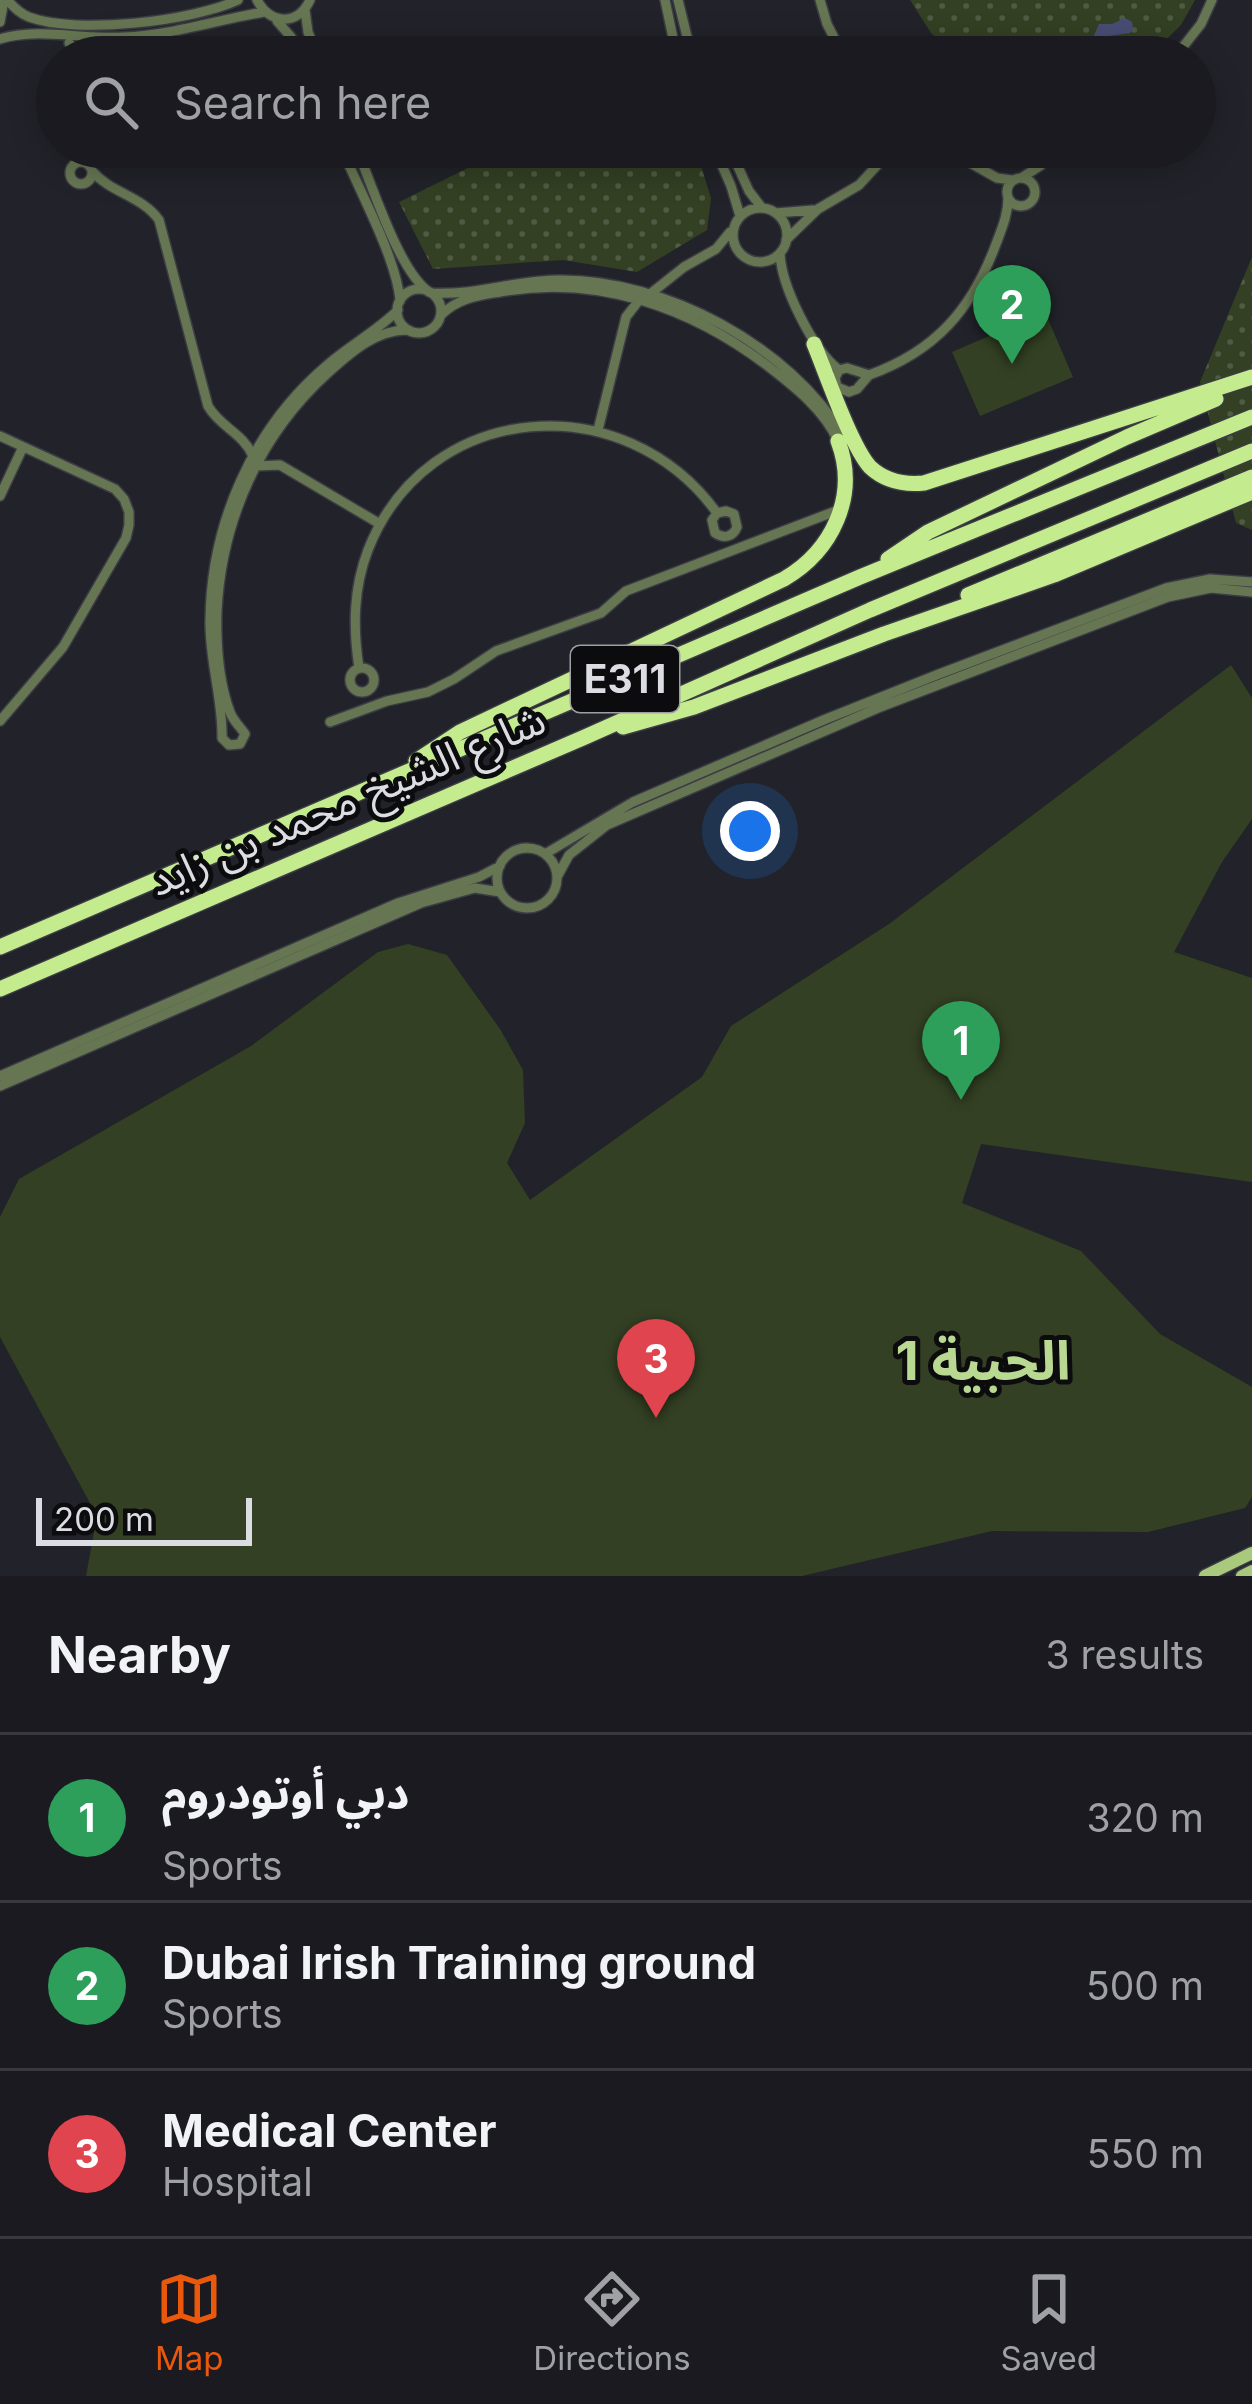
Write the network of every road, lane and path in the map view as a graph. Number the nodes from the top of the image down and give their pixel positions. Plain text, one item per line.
1 (5, 0) edge
2 (238, 0) edge
3 (257, 0) edge
4 (664, 0) edge
5 (679, 0) edge
6 (820, 0) edge
7 (1212, 0) edge
8 (308, 4) edge
9 (268, 15) junction
10 (0, 22) edge
11 (70, 36) edge
12 (138, 36) edge
13 (290, 36) edge
14 (310, 36) edge
15 (672, 36) edge
16 (687, 36) edge
17 (833, 36) edge
18 (1193, 36) edge
19 (0, 39) edge
20 (71, 168) edge
21 (90, 168) edge
22 (91, 168) edge
23 (350, 168) edge
24 (365, 168) edge
25 (723, 168) edge
26 (739, 168) edge
27 (875, 168) edge
28 (980, 168) edge
29 (1037, 168) edge
30 (1039, 168) edge
31 (997, 178) junction
32 (1017, 180) junction
33 (85, 184) junction
34 (105, 184) junction
35 (1033, 186) junction
36 (1007, 196) junction
37 (1018, 206) junction
38 (762, 208) junction
39 (818, 209) junction
40 (776, 213) junction
41 (740, 216) junction
42 (1006, 219) junction
43 (734, 227) junction
44 (786, 241) junction
45 (780, 253) junction
46 (740, 254) junction
47 (705, 257) junction
48 (675, 274) junction
49 (430, 292) junction
50 (615, 294) junction
51 (645, 296) junction
52 (678, 304) junction
53 (399, 306) junction
54 (441, 315) junction
55 (626, 317) junction
56 (409, 330) junction
57 (814, 344) junction
58 (839, 370) junction
59 (869, 375) junction
60 (1252, 380) edge
61 (1252, 405) edge
62 (1252, 417) edge
63 (598, 430) junction
64 (240, 435) junction
65 (0, 436) edge
66 (267, 438) junction
67 (841, 439) junction
68 (23, 447) junction
69 (1252, 451) edge
70 (1016, 455) junction
71 (1157, 455) junction
72 (254, 461) junction
73 (280, 465) junction
74 (1252, 477) edge
75 (0, 496) edge
76 (1252, 496) edge
77 (841, 509) junction
78 (717, 513) dead end
79 (380, 524) junction
80 (860, 578) junction
81 (1252, 582) edge
82 (1252, 592) edge
83 (884, 634) junction
84 (359, 668) dead end
85 (0, 721) edge
86 (330, 722) dead end
87 (585, 737) junction
88 (386, 781) junction
89 (545, 854) junction
90 (500, 866) junction
91 (557, 877) junction
92 (500, 892) junction
93 (0, 946) edge
94 (0, 988) edge
95 (0, 1076) edge
96 (0, 1086) edge
97 (1252, 1552) edge
98 (1252, 1571) edge
99 (1205, 1576) edge
100 (1242, 1576) edge

1 - 2 street
1 - 10 street
3 - 9 street
4 - 15 street
5 - 16 street
6 - 17 street
7 - 18 street
8 - 9 street
8 - 14 street
9 - 12 street
9 - 13 street
11 - 19 street
20 - 33 street
21 - 33 street
22 - 34 street
23 - 53 street
24 - 49 street
25 - 41 street
26 - 38 street
27 - 39 street
28 - 31 street
29 - 32 street
30 - 35 street
31 - 32 street
31 - 36 street
32 - 35 street
32 - 36 street
33 - 34 street
34 - 64 street
35 - 37 street
36 - 37 street
36 - 42 street
37 - 42 street
38 - 40 street
38 - 41 street
39 - 40 street
39 - 44 street
40 - 44 street
41 - 43 street
42 - 59 street
43 - 46 street
43 - 47 street
44 - 45 street
45 - 46 street
45 - 57 street
46 - 47 street
47 - 48 street
48 - 51 street
48 - 52 street
49 - 51 street
49 - 53 street
49 - 54 street
50 - 51 street
50 - 54 street
50 - 55 street
51 - 52 street
51 - 55 street
51 - 67 street
52 - 67 street
53 - 56 street
53 - 66 street
54 - 56 street
55 - 63 street
56 - 66 street
57 - 58 street
57 - 70 highway
58 - 59 street
58 - 59 street
60 - 70 highway
60 - 80 highway
61 - 71 highway
62 - 71 highway, شارع الشيخ محمد بن زايد / E311
63 - 78 street
63 - 79 street
64 - 66 street
64 - 72 street
65 - 68 street
66 - 72 street
66 - 73 street
67 - 70 highway
67 - 77 highway
68 - 75 street
68 - 85 street
69 - 87 highway, شارع الشيخ محمد بن زايد / E311
71 - 80 highway, شارع الشيخ محمد بن زايد / E311
72 - 72 street
72 - 73 street
73 - 79 street
74 - 83 highway
76 - 83 highway
77 - 86 street
77 - 88 highway
79 - 84 street
80 - 88 highway, شارع الشيخ محمد بن زايد / E311
81 - 89 street
82 - 91 street
83 - 87 highway
87 - 94 highway, شارع الشيخ محمد بن زايد / E311
88 - 93 highway, شارع الشيخ محمد بن زايد / E311
89 - 90 street
89 - 91 street
90 - 92 street
90 - 95 street
91 - 92 street
92 - 96 street
97 - 99 main road
98 - 100 main road

